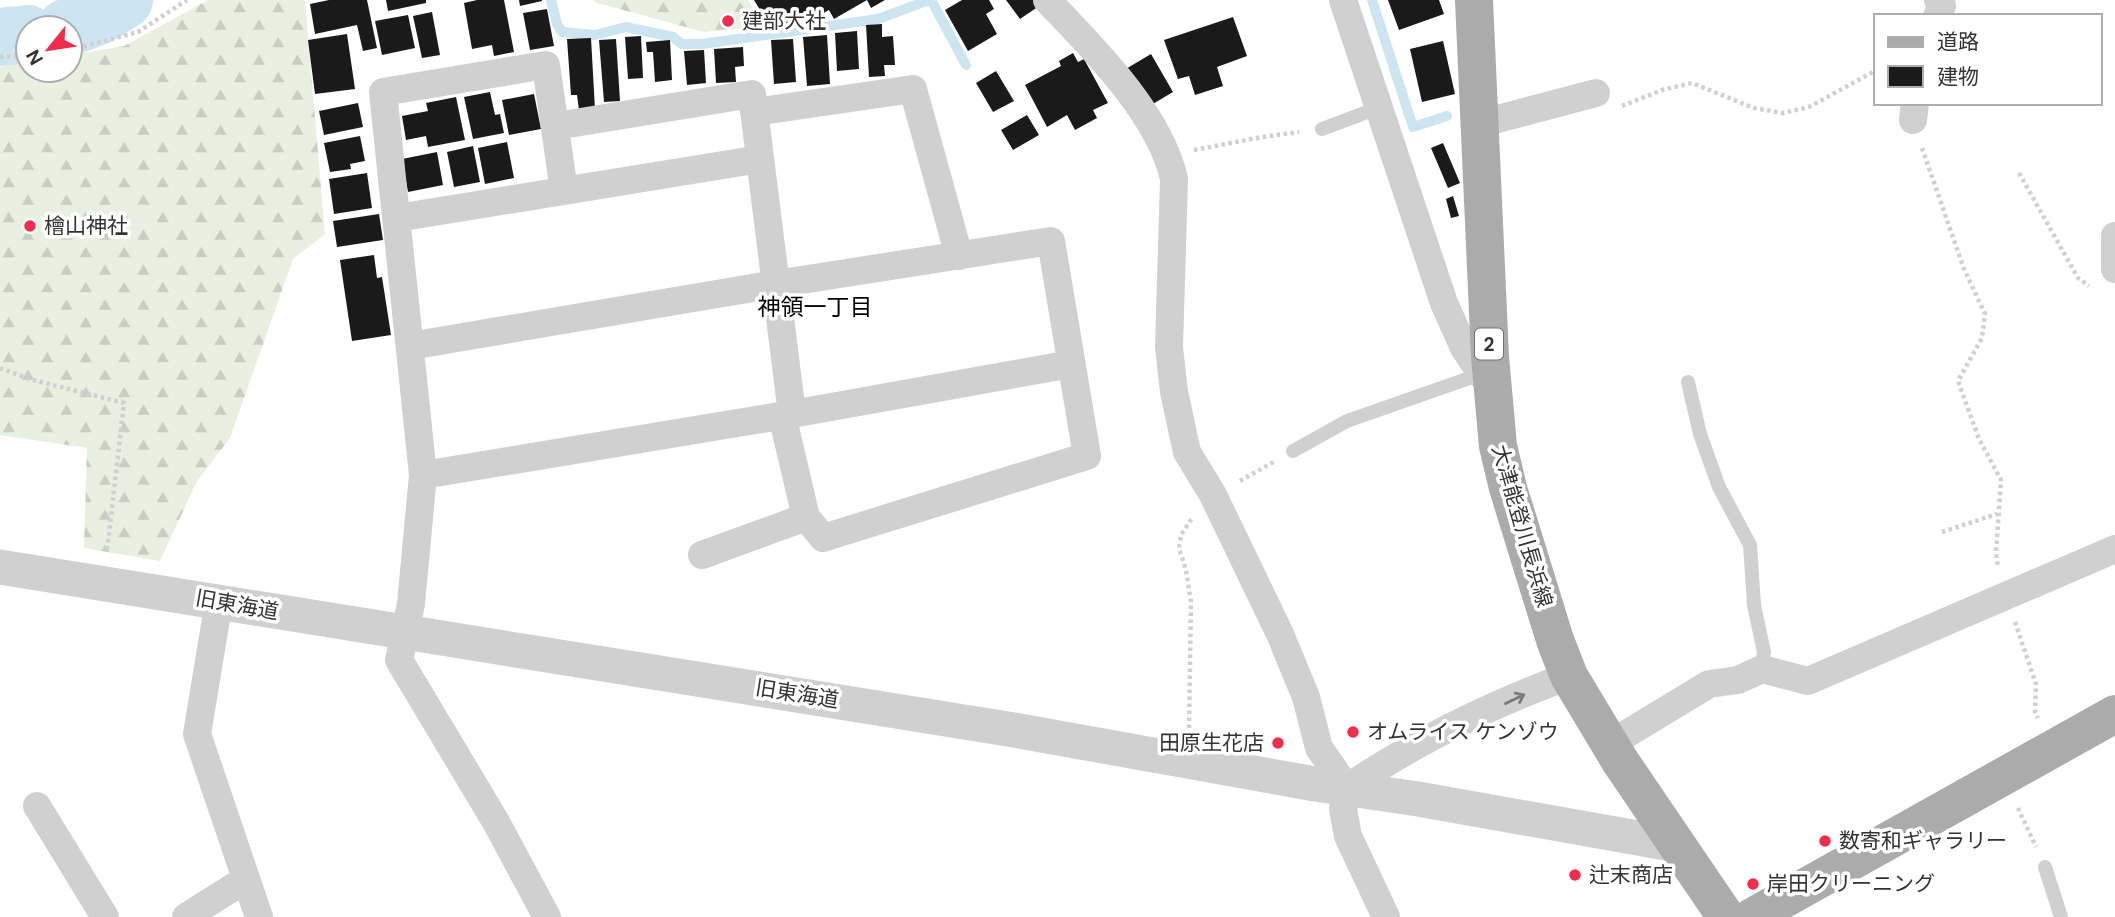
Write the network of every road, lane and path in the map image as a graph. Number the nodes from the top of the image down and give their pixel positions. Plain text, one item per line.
1 (187, 0) edge
2 (1047, 0) edge
3 (1343, 0) edge
4 (1474, 0) edge
5 (84, 46) edge
6 (1874, 72) edge
7 (1596, 93) joint
8 (1378, 108) junction
9 (754, 112) junction
10 (1914, 112) edge
11 (1479, 124) junction
12 (556, 126) junction
13 (1322, 129) joint
14 (1169, 156) junction
15 (760, 159) junction
16 (2019, 173) dead end
17 (564, 191) junction
18 (397, 218) junction
19 (2115, 236) edge
20 (959, 256) junction
21 (2115, 269) edge
22 (776, 284) junction
23 (2099, 293) dead end
24 (410, 346) junction
25 (1072, 363) junction
26 (0, 368) edge
27 (1487, 382) junction
28 (1688, 383) dead end
29 (787, 415) junction
30 (1293, 451) joint
31 (423, 475) junction
32 (1213, 495) junction
33 (1997, 514) junction
34 (806, 517) junction
35 (1942, 532) dead end
36 (2115, 549) edge
37 (702, 555) dead end
38 (0, 567) edge
39 (104, 583) junction
40 (2006, 596) junction
41 (219, 601) junction
42 (405, 633) junction
43 (1762, 669) junction
44 (1569, 676) junction
45 (2115, 713) edge
46 (1610, 744) junction
47 (2052, 748) junction
48 (1186, 760) junction
49 (2001, 776) junction
50 (1347, 788) junction
51 (37, 806) dead end
52 (1676, 845) junction
53 (2045, 867) joint
54 (246, 879) junction
55 (105, 917) edge
56 (186, 917) edge
57 (259, 917) edge
58 (547, 917) edge
59 (1386, 917) edge
60 (1726, 917) edge
61 (1752, 917) edge
62 (2061, 917) edge

1 - 5 path
2 - 14 street
3 - 8 street
4 - 11 main road, 大津能登川長浜線 / 2
6 - 7 path
7 - 11 street
8 - 13 lane
8 - 27 street
9 - 12 street
9 - 15 street
9 - 20 street
10 - 33 path
11 - 27 main road, 大津能登川長浜線 / 2
12 - 17 street
12 - 18 street
13 - 14 path
14 - 32 street
15 - 17 street
15 - 22 street
16 - 23 path
17 - 18 street
18 - 24 street
19 - 21 street
20 - 22 street
20 - 25 street
22 - 24 street
22 - 29 street
24 - 31 street
25 - 29 street
25 - 34 street
26 - 39 path
27 - 30 lane
27 - 44 main road, 大津能登川長浜線 / 2
28 - 43 lane
29 - 31 street
29 - 34 street
30 - 32 path
31 - 42 street
32 - 48 path
32 - 50 street
33 - 35 path
33 - 40 path
34 - 37 street
36 - 40 street
38 - 39 street, 旧東海道
39 - 41 street, 旧東海道
40 - 43 street
40 - 47 path
41 - 42 street, 旧東海道
41 - 54 street
42 - 48 street, 旧東海道
42 - 58 street
43 - 46 street
44 - 46 main road, 大津能登川長浜線 / 2
50 -> 44 street
45 - 47 main road
46 - 52 main road, 大津能登川長浜線 / 2
47 - 49 main road
48 - 50 street, 旧東海道
49 - 53 path
49 - 61 main road
50 - 52 street, 旧東海道
50 - 59 street
51 - 55 street
52 - 60 main road, 大津能登川長浜線 / 2
53 - 62 lane
54 - 56 street
54 - 57 street

